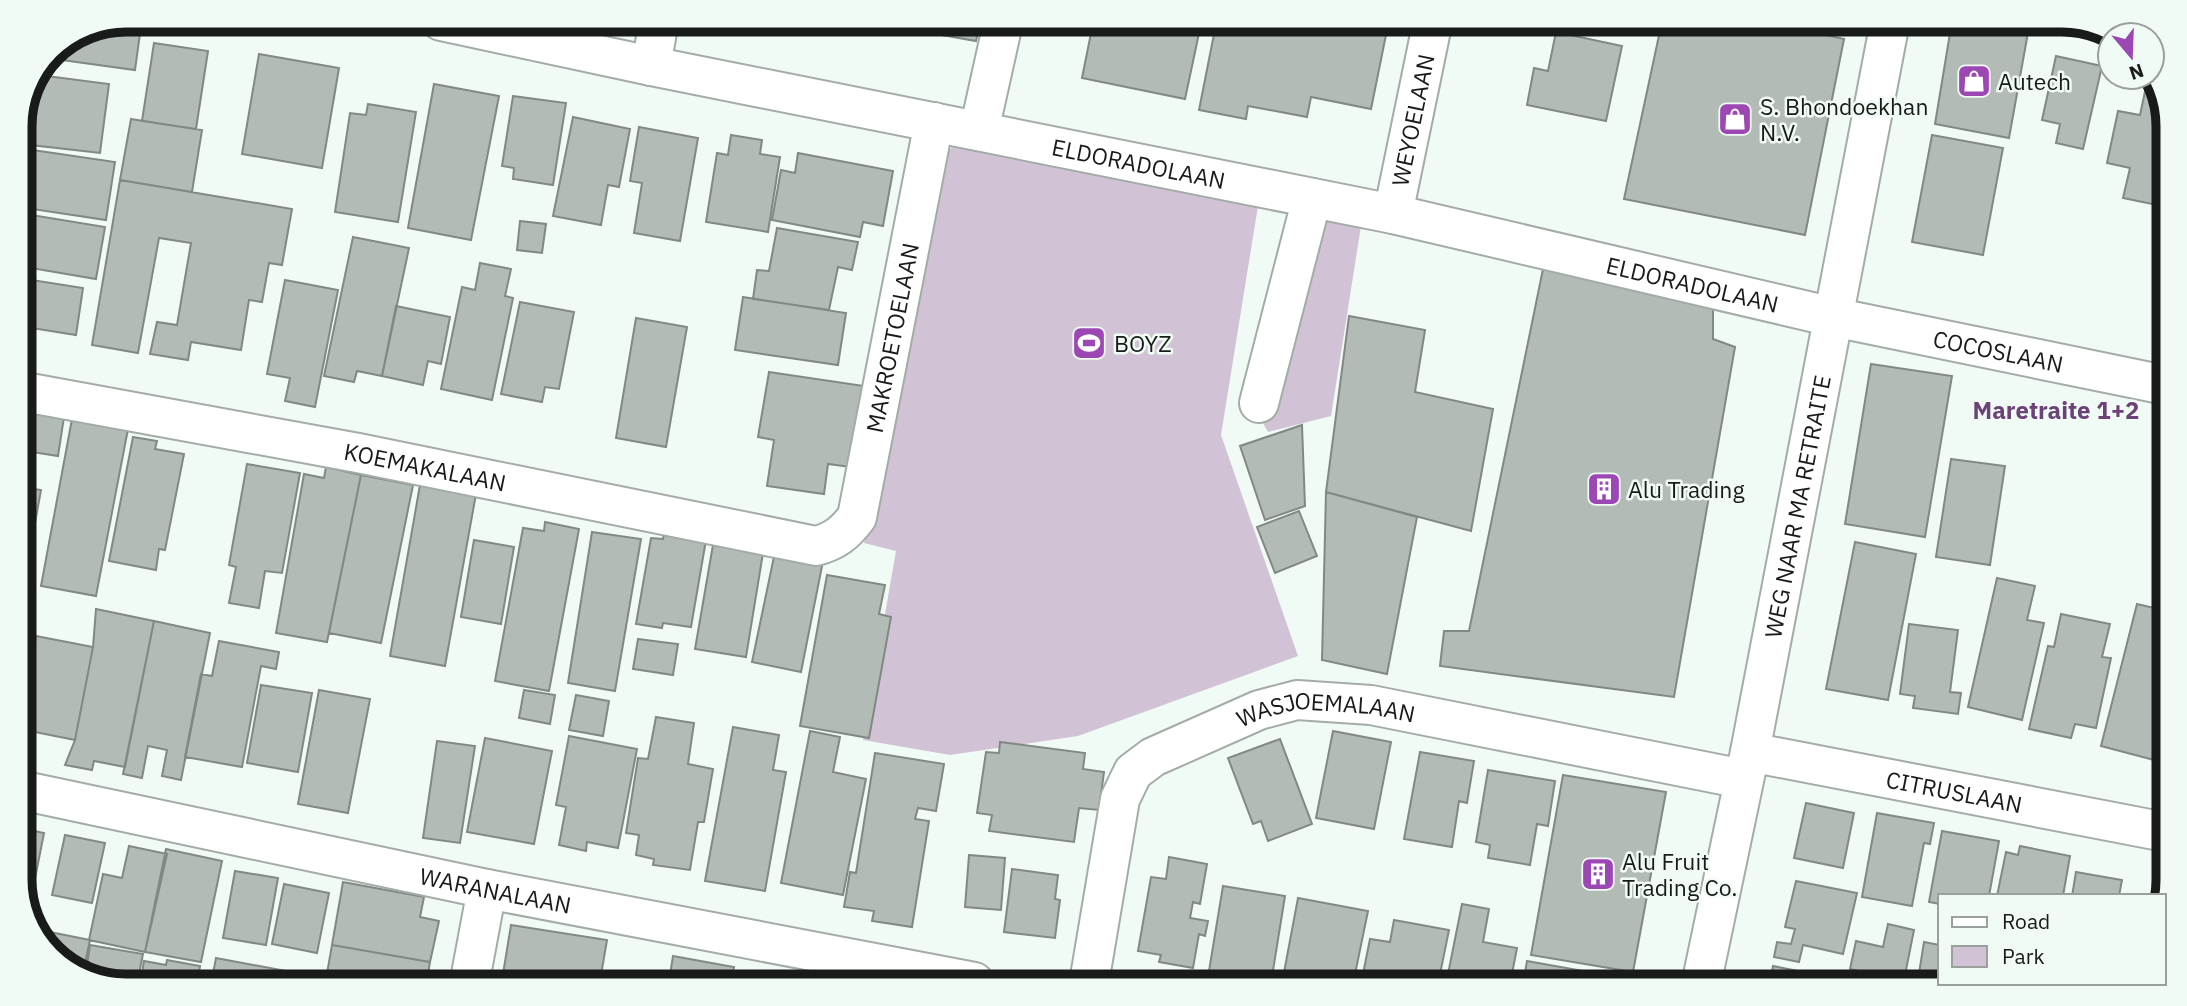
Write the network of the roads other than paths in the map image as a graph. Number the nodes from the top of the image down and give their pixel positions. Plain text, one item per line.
1 (492, 32) edge
2 (657, 32) edge
3 (1001, 32) edge
4 (1432, 32) edge
5 (1888, 32) edge
6 (651, 66) junction
7 (934, 122) junction
8 (979, 131) junction
9 (1312, 198) junction
10 (1393, 214) junction
11 (1833, 317) junction
12 (2155, 383) edge
13 (32, 393) edge
14 (1259, 403) dead end
15 (830, 542) joint
16 (1747, 765) junction
17 (32, 793) edge
18 (2156, 830) edge
19 (487, 889) junction
20 (471, 974) edge
21 (932, 974) edge
22 (1090, 974) edge
23 (1703, 974) edge

1 - 6 street, ELDORADOLAAN
2 - 6 street
3 - 8 street
4 - 10 street, WEYOELAAN
5 - 11 street, WEG NAAR MA RETRAITE
6 - 7 street, ELDORADOLAAN
7 - 8 street, ELDORADOLAAN
7 - 15 street, MAKROETOELAAN
8 - 9 street, ELDORADOLAAN
9 - 10 street, ELDORADOLAAN
9 - 14 street
10 - 11 street, ELDORADOLAAN
11 - 12 street, COCOSLAAN
11 - 16 street, WEG NAAR MA RETRAITE
13 - 15 street, KOEMAKALAAN
16 - 18 street, CITRUSLAAN
16 - 22 street, WASJOEMALAAN
16 - 23 street, WEG NAAR MA RETRAITE
17 - 19 street, WARANALAAN
19 - 20 street
19 - 21 street, WARANALAAN

